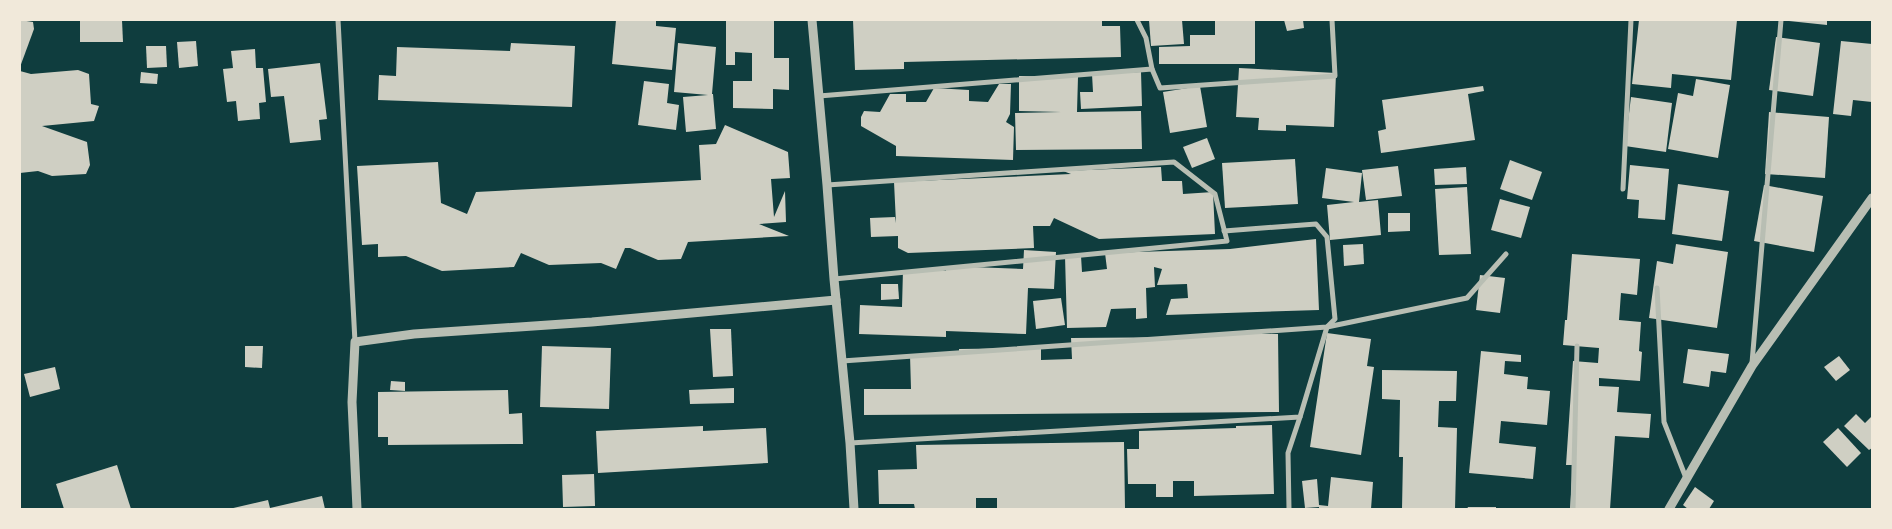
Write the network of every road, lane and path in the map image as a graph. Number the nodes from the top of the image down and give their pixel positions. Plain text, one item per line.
1 (338, 20) edge
2 (812, 20) edge
3 (1137, 20) edge
4 (1332, 20) edge
5 (1631, 20) edge
6 (1781, 20) edge
7 (1152, 69) junction
8 (819, 96) junction
9 (827, 185) junction
10 (1623, 189) dead end
11 (1872, 198) edge
12 (1224, 231) junction
13 (1506, 254) dead end
14 (834, 279) junction
15 (1657, 288) dead end
16 (836, 300) junction
17 (1327, 328) junction
18 (355, 342) junction
19 (1577, 346) dead end
20 (842, 361) junction
21 (1752, 366) junction
22 (1300, 417) junction
23 (850, 443) junction
24 (1686, 479) junction
25 (356, 509) edge
26 (854, 509) edge
27 (1290, 509) edge
28 (1573, 509) edge
29 (1669, 509) edge

1 - 18 street
2 - 8 street
3 - 7 street
4 - 7 street
5 - 10 street
6 - 21 street
7 - 8 street
8 - 9 street
9 - 12 street
9 - 14 street
11 - 21 street
12 - 14 street
12 - 17 street
13 - 17 street
14 - 16 street
15 - 24 street
16 - 18 street
16 - 20 street
17 - 20 street
17 - 22 street
18 - 25 street
19 - 28 street
20 - 23 street
21 - 24 street
22 - 23 street
22 - 27 street
23 - 26 street
24 - 29 street

